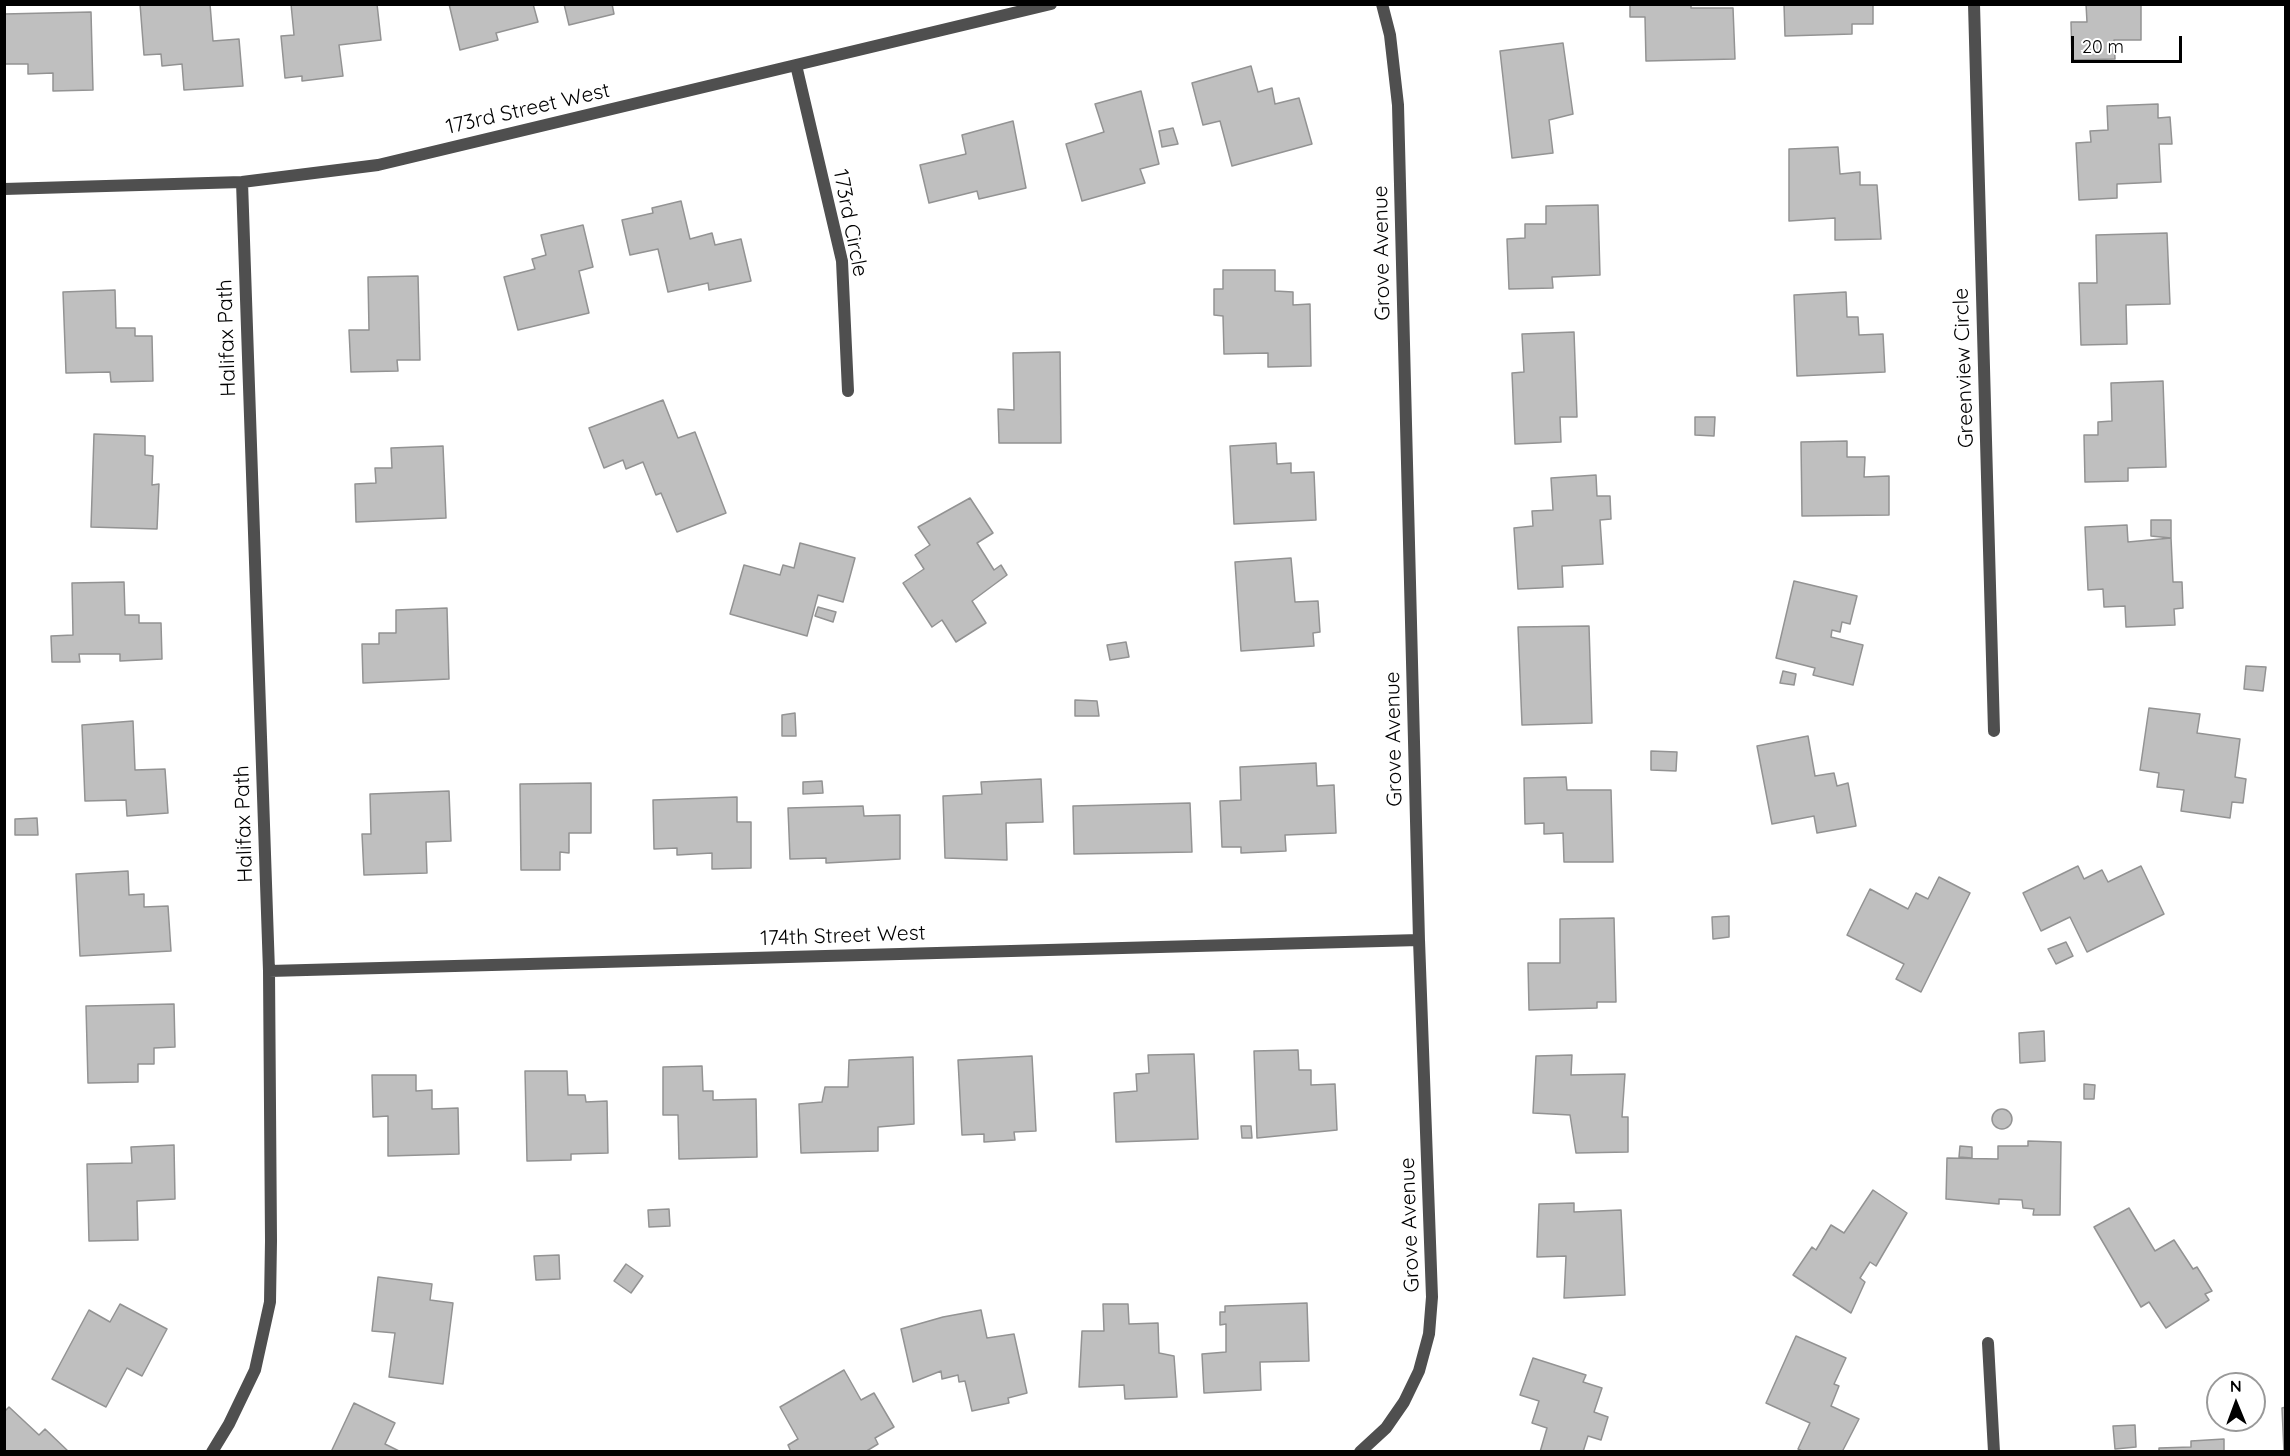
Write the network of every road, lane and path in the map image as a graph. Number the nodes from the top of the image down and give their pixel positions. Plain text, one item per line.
1 (1051, 4) edge
2 (1382, 4) edge
3 (1974, 4) edge
4 (796, 65) junction
5 (242, 182) junction
6 (4, 189) edge
7 (848, 391) dead end
8 (1994, 731) dead end
9 (1419, 940) junction
10 (269, 971) junction
11 (1988, 1343) dead end
12 (212, 1452) edge
13 (1360, 1452) edge
14 (1994, 1452) edge

1 - 4 street, 173rd Street West
2 - 9 street, Grove Avenue
3 - 8 street, Greenview Circle
4 - 5 street, 173rd Street West
4 - 7 street, 173rd Circle
5 - 6 street, 173rd Street West
5 - 10 street, Halifax Path
9 - 10 street, 174th Street West
9 - 13 street, Grove Avenue
10 - 12 street, Halifax Path
11 - 14 street

